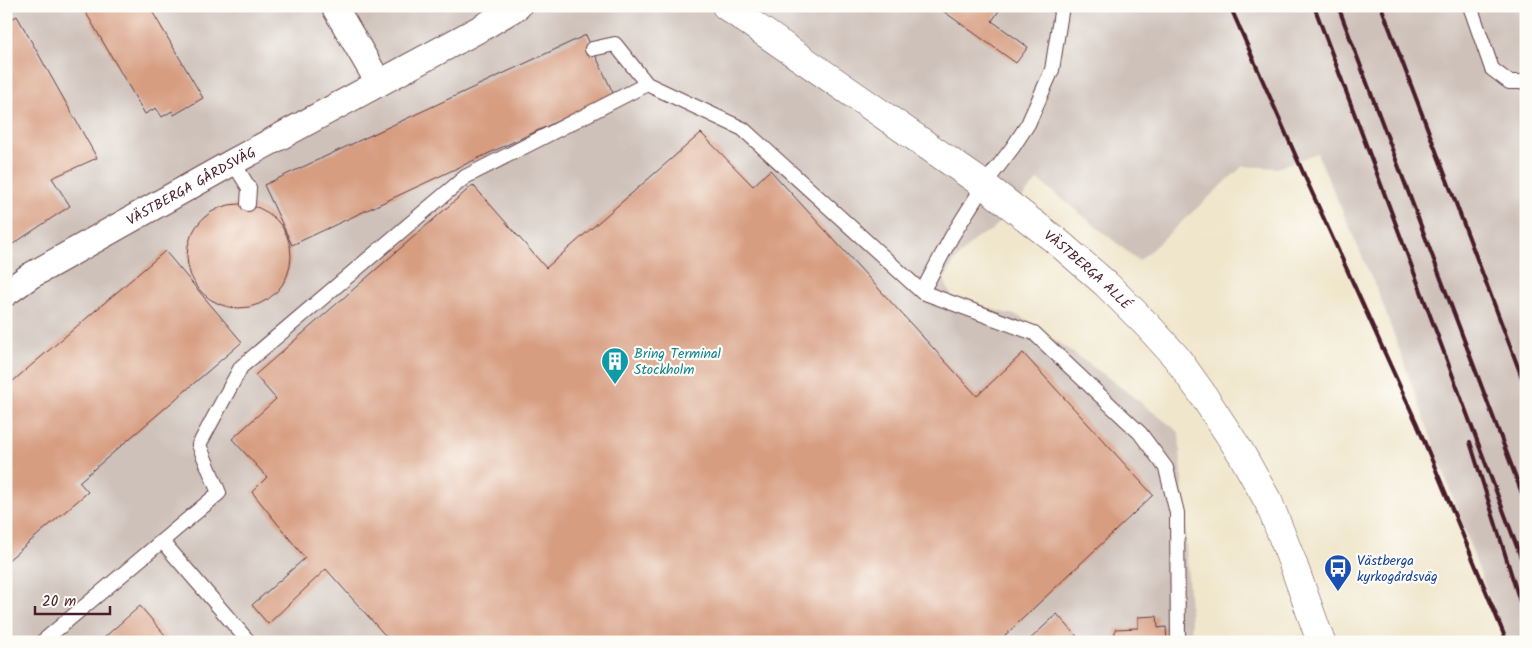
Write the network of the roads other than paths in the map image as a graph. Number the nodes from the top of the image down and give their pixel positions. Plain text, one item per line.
1 (334, 6) edge
2 (518, 6) edge
3 (726, 6) edge
4 (1062, 6) edge
5 (1470, 6) edge
6 (592, 49) dead end
7 (1526, 82) edge
8 (378, 83) junction
9 (647, 84) junction
10 (233, 162) junction
11 (984, 185) junction
12 (248, 204) dead end
13 (922, 292) junction
14 (6, 293) edge
15 (162, 541) junction
16 (42, 642) edge
17 (249, 642) edge
18 (1178, 642) edge
19 (1321, 642) edge

1 - 8 street
2 - 8 street, VÄSTBERGA GÅRDSVÄG
3 - 11 street, VÄSTBERGA ALLÉ
4 - 11 lane
5 - 7 lane
6 - 9 lane
8 - 10 street, VÄSTBERGA GÅRDSVÄG
9 - 13 lane
9 - 15 lane
10 - 12 lane
10 - 14 street, VÄSTBERGA GÅRDSVÄG
11 - 13 lane
11 - 19 street, VÄSTBERGA ALLÉ
13 - 18 lane
15 - 16 lane
15 - 17 lane

